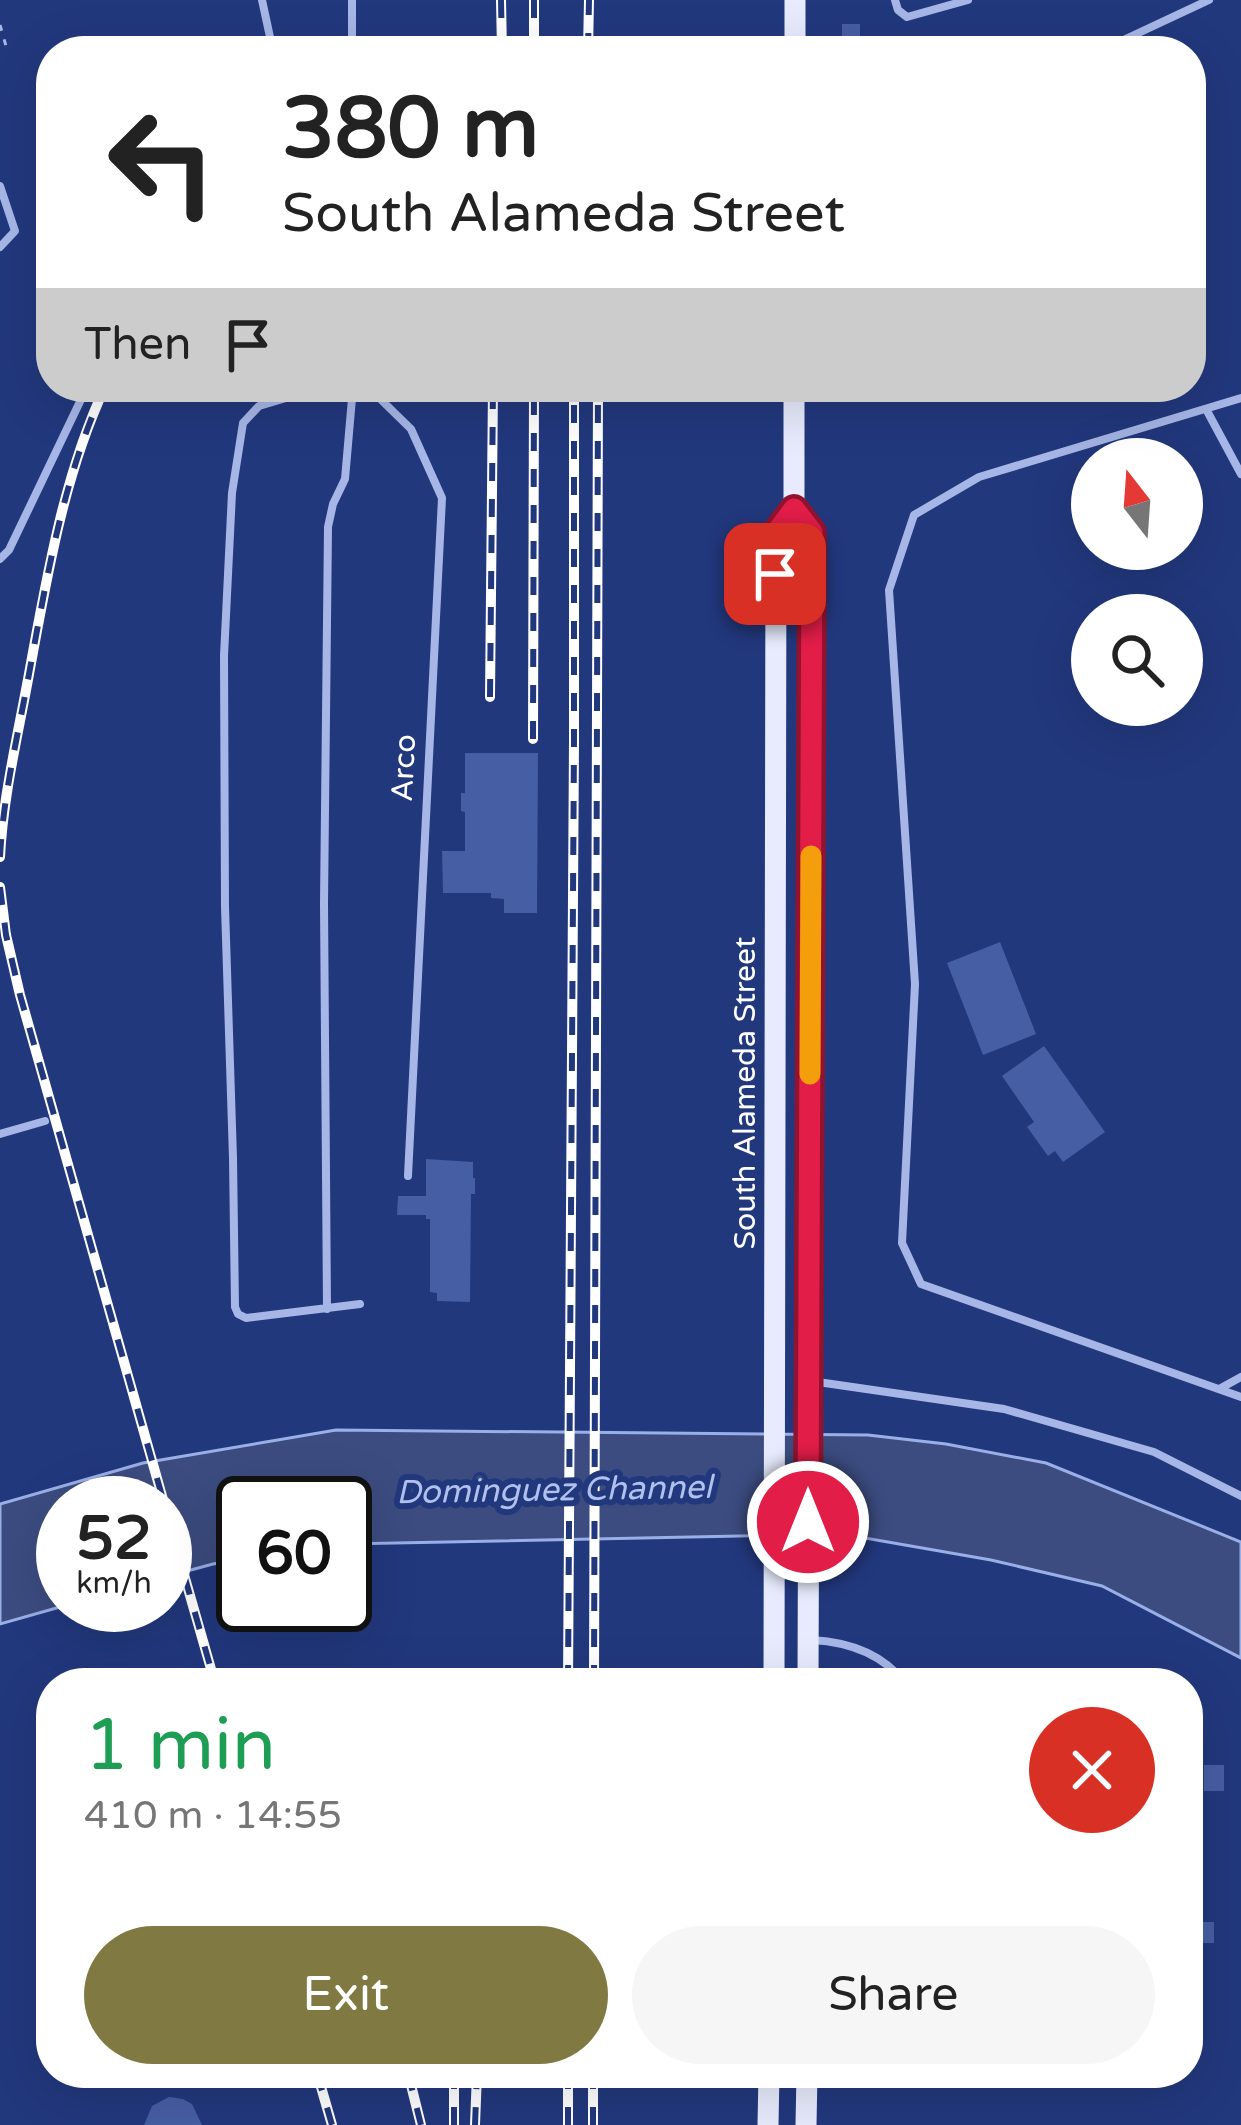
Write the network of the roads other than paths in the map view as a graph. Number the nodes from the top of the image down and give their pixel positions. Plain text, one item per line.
1 (262, 0) edge
2 (352, 0) edge
3 (794, 0) edge
4 (896, 0) edge
5 (968, 0) edge
6 (1209, 0) edge
7 (270, 36) edge
8 (352, 36) edge
9 (794, 36) edge
10 (1132, 36) edge
11 (0, 186) edge
12 (0, 247) edge
13 (1241, 398) edge
14 (80, 402) edge
15 (275, 402) edge
16 (352, 402) edge
17 (383, 402) edge
18 (794, 402) edge
19 (1206, 409) junction
20 (1241, 474) edge
21 (794, 509) junction
22 (0, 560) edge
23 (45, 1121) dead end
24 (0, 1134) edge
25 (407, 1176) dead end
26 (360, 1304) dead end
27 (327, 1309) junction
28 (1241, 1377) edge
29 (809, 1386) junction
30 (1221, 1388) junction
31 (1241, 1397) edge
32 (1241, 1496) edge
33 (808, 1640) junction
34 (774, 1668) edge
35 (808, 1668) edge
36 (891, 1668) edge
37 (769, 2088) edge
38 (807, 2088) edge
39 (768, 2125) edge
40 (806, 2125) edge

1 - 7 lane
2 - 8 lane
3 - 9 main road
4 - 5 lane
6 - 10 lane
11 - 12 lane
13 - 19 lane
14 - 22 lane
15 - 27 lane
16 - 27 lane
17 - 25 lane, Arco
18 - 21 main road, South Alameda Street
19 - 20 lane
19 - 30 lane
21 - 29 main road, South Alameda Street
21 - 34 main road, South Alameda Street
23 - 24 lane
26 - 27 lane
28 - 30 lane
29 - 32 lane
29 - 33 main road, South Alameda Street
30 - 31 lane
33 - 35 main road, South Alameda Street
33 - 36 lane
37 - 39 main road
38 - 40 main road

